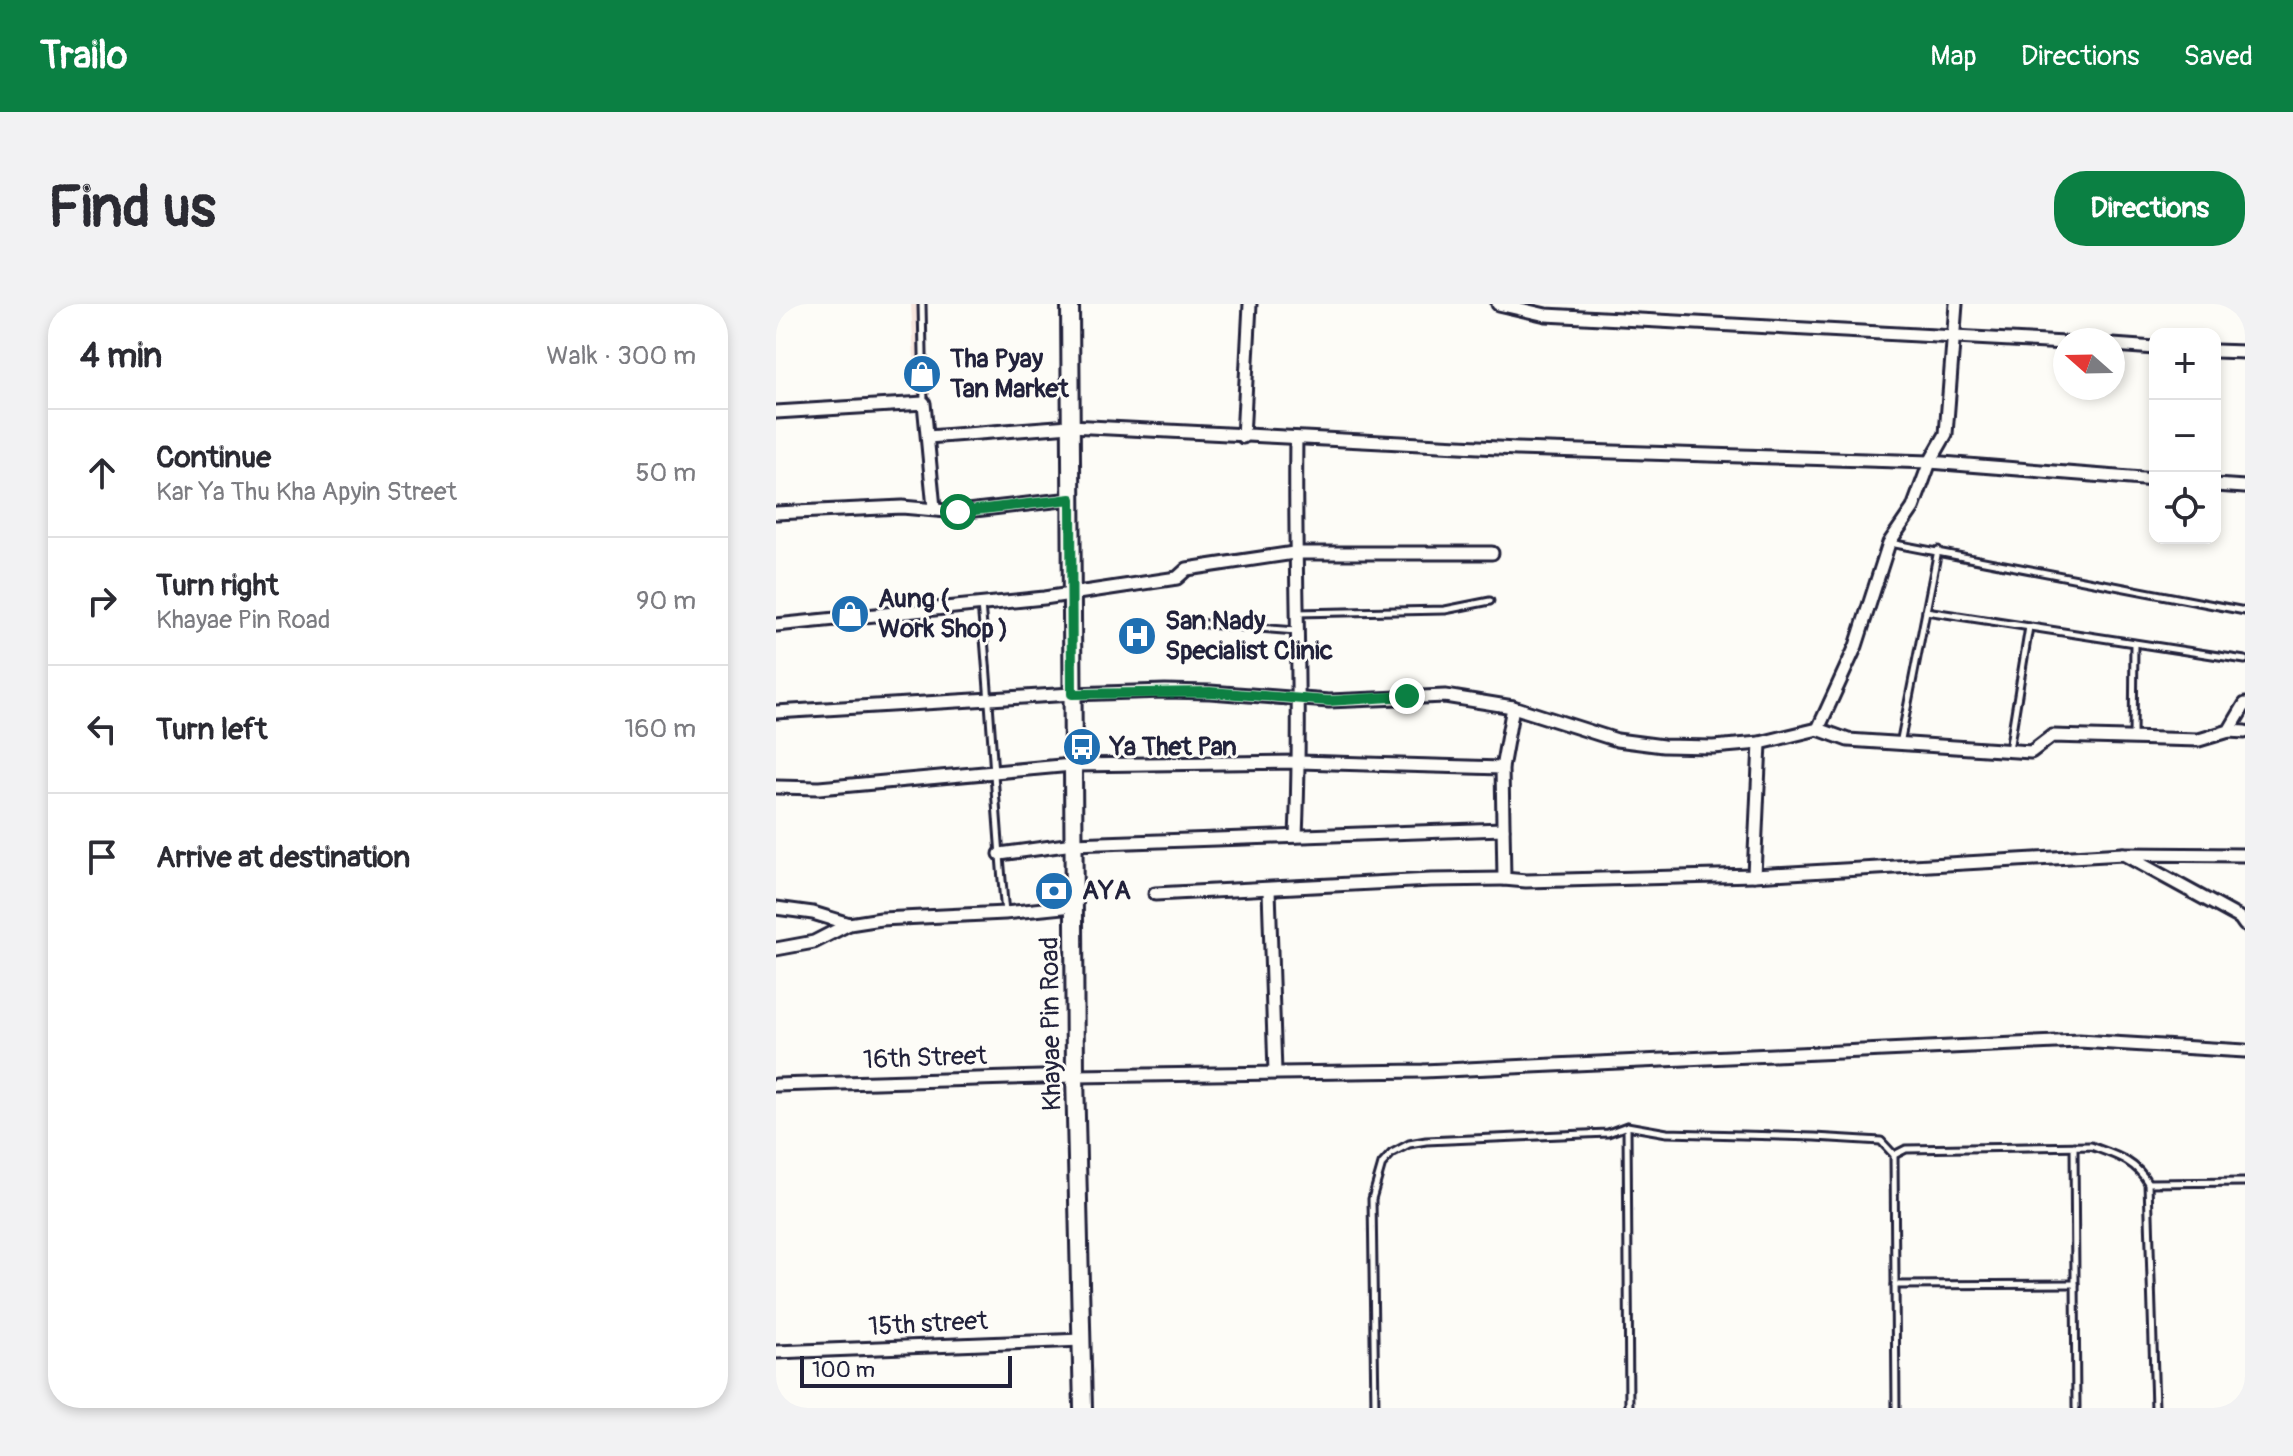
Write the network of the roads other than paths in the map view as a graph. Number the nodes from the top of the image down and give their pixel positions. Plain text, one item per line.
1 (922, 304) edge
2 (1070, 304) edge
3 (1250, 304) edge
4 (1498, 304) edge
5 (1956, 304) edge
6 (1952, 337) junction
7 (2053, 342) edge
8 (2125, 346) edge
9 (2149, 348) edge
10 (2221, 351) edge
11 (2245, 352) edge
12 (924, 403) junction
13 (776, 412) edge
14 (1070, 426) junction
15 (928, 437) junction
16 (1243, 437) junction
17 (1296, 438) junction
18 (1930, 462) junction
19 (2149, 480) edge
20 (2221, 485) edge
21 (2245, 487) edge
22 (1071, 499) junction
23 (934, 508) junction
24 (776, 513) edge
25 (1889, 543) junction
26 (1938, 550) junction
27 (1294, 553) junction
28 (1492, 553) dead end
29 (1071, 594) junction
30 (1490, 601) dead end
31 (981, 604) junction
32 (1926, 611) junction
33 (2245, 611) edge
34 (1295, 613) junction
35 (1194, 623) dead end
36 (776, 625) edge
37 (2029, 627) junction
38 (1296, 631) junction
39 (2134, 644) junction
40 (2245, 660) edge
41 (1072, 694) junction
42 (990, 700) junction
43 (1297, 701) junction
44 (2245, 704) edge
45 (1513, 707) junction
46 (776, 712) edge
47 (1818, 729) junction
48 (2229, 731) junction
49 (2245, 732) edge
50 (2133, 740) junction
51 (1760, 743) junction
52 (1900, 745) junction
53 (2008, 751) junction
54 (1299, 762) junction
55 (1072, 765) junction
56 (1502, 768) junction
57 (994, 773) junction
58 (776, 787) edge
59 (1503, 829) junction
60 (1296, 836) junction
61 (1073, 844) junction
62 (1000, 854) junction
63 (2123, 854) junction
64 (2245, 855) edge
65 (1754, 875) junction
66 (1504, 879) junction
67 (1269, 890) junction
68 (1155, 894) dead end
69 (1073, 906) junction
70 (776, 908) edge
71 (1005, 913) junction
72 (2243, 920) edge
73 (849, 924) junction
74 (776, 949) edge
75 (2245, 1051) edge
76 (1275, 1072) junction
77 (1075, 1076) junction
78 (776, 1085) edge
79 (1627, 1126) junction
80 (2074, 1146) junction
81 (1894, 1155) junction
82 (2245, 1182) edge
83 (2148, 1183) junction
84 (2075, 1284) junction
85 (1895, 1285) junction
86 (1082, 1340) junction
87 (776, 1352) edge
88 (1083, 1408) edge
89 (1375, 1408) edge
90 (1629, 1408) edge
91 (1896, 1408) edge
92 (2076, 1408) edge
93 (2155, 1408) edge

1 - 12 lane
2 - 14 main road, Khayae Pin Road
3 - 16 street
4 - 6 street
5 - 6 street
6 - 7 street
6 - 18 street
8 - 9 street
10 - 11 street
12 - 13 street
12 - 15 street
14 - 15 street
14 - 16 street
14 - 22 main road, Khayae Pin Road
15 - 23 street
16 - 17 street
17 - 18 street
17 - 27 street
18 - 19 street
18 - 25 street
20 - 21 street
22 - 23 street
22 - 29 main road, Khayae Pin Road
23 - 24 street
25 - 26 lane
25 - 47 street
26 - 32 lane
26 - 33 lane
27 - 28 street
27 - 29 street
27 - 34 street
29 - 31 street
29 - 41 main road, Khayae Pin Road
30 - 34 lane
31 - 36 street
31 - 42 lane
32 - 37 lane
32 - 52 lane
34 - 38 street
35 - 38 lane
37 - 39 lane
37 - 53 lane
38 - 43 street
39 - 40 lane
39 - 50 lane
41 - 42 street
41 - 43 street
41 - 55 main road, Khayae Pin Road
42 - 46 street
42 - 57 lane
43 - 45 street
43 - 54 street
44 - 48 street
45 - 51 street
45 - 56 street
47 - 51 street
47 - 52 street
48 - 49 street
48 - 50 street
50 - 53 street
51 - 65 street
52 - 53 street
54 - 55 street
54 - 56 street
54 - 60 street
55 - 57 street
55 - 61 main road, Khayae Pin Road
56 - 59 street
57 - 58 street
57 - 62 lane
59 - 60 street
59 - 66 street
60 - 61 street
61 - 62 street
61 - 69 main road, Khayae Pin Road
62 - 71 lane
63 - 64 street
63 - 65 street
63 - 72 street
65 - 66 street
66 - 67 street
67 - 68 street
67 - 76 street
69 - 71 street
69 - 77 main road, Khayae Pin Road
70 - 73 street
71 - 73 street
73 - 74 street
75 - 76 street, 16th Street
76 - 77 street, 16th Street
77 - 78 street, 16th Street
77 - 86 main road, Khayae Pin Road
79 - 81 lane
79 - 89 lane
79 - 90 lane
80 - 81 lane
80 - 83 lane
80 - 84 lane
81 - 85 lane
82 - 83 lane
83 - 93 lane
84 - 85 lane
84 - 92 lane
85 - 91 lane
86 - 87 street, 15th street
86 - 88 main road, Khayae Pin Road

